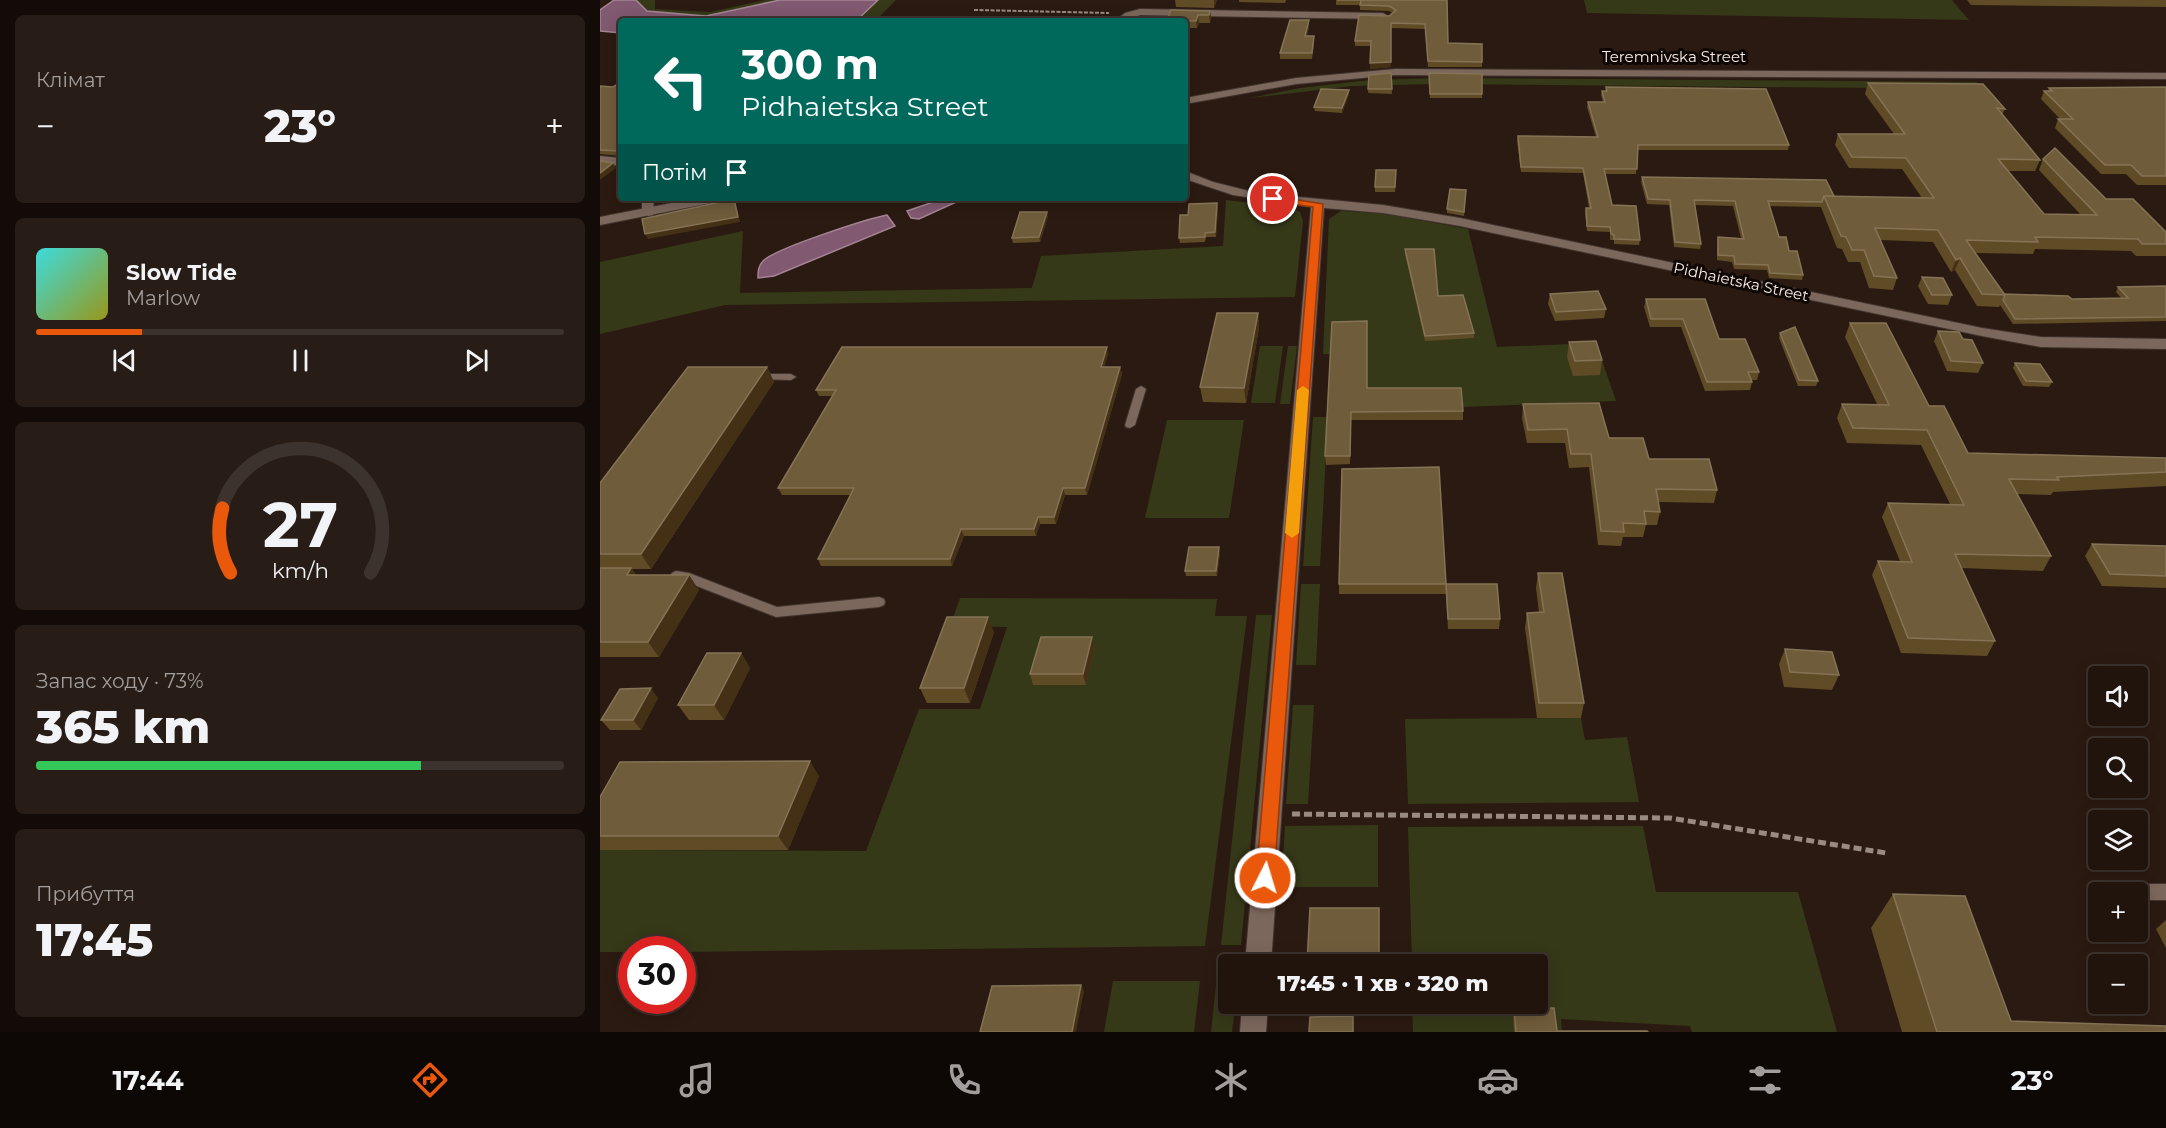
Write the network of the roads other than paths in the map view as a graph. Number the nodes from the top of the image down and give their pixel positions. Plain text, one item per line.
1 (1306, 0) edge
2 (1288, 15) junction
3 (1389, 16) edge
4 (1124, 18) edge
5 (2166, 76) edge
6 (1188, 100) edge
7 (600, 160) edge
8 (618, 162) edge
9 (1188, 176) edge
10 (648, 201) edge
11 (701, 201) edge
12 (1318, 204) junction
13 (648, 212) junction
14 (600, 221) edge
15 (2166, 344) edge
16 (747, 377) edge
17 (791, 377) dead end
18 (1141, 389) dead end
19 (1130, 425) dead end
20 (665, 576) edge
21 (879, 602) dead end
22 (1259, 954) edge
23 (1254, 1014) edge
24 (1253, 1032) edge

1 - 2 street
2 - 3 street
2 - 4 street
5 - 6 street, Teremnivska Street
7 - 8 street
9 - 12 street, Pidhaietska Street
10 - 13 street
11 - 13 street
12 - 15 street, Pidhaietska Street
12 - 22 street
13 - 14 street
16 - 17 lane
18 - 19 lane
20 - 21 lane
23 - 24 street

